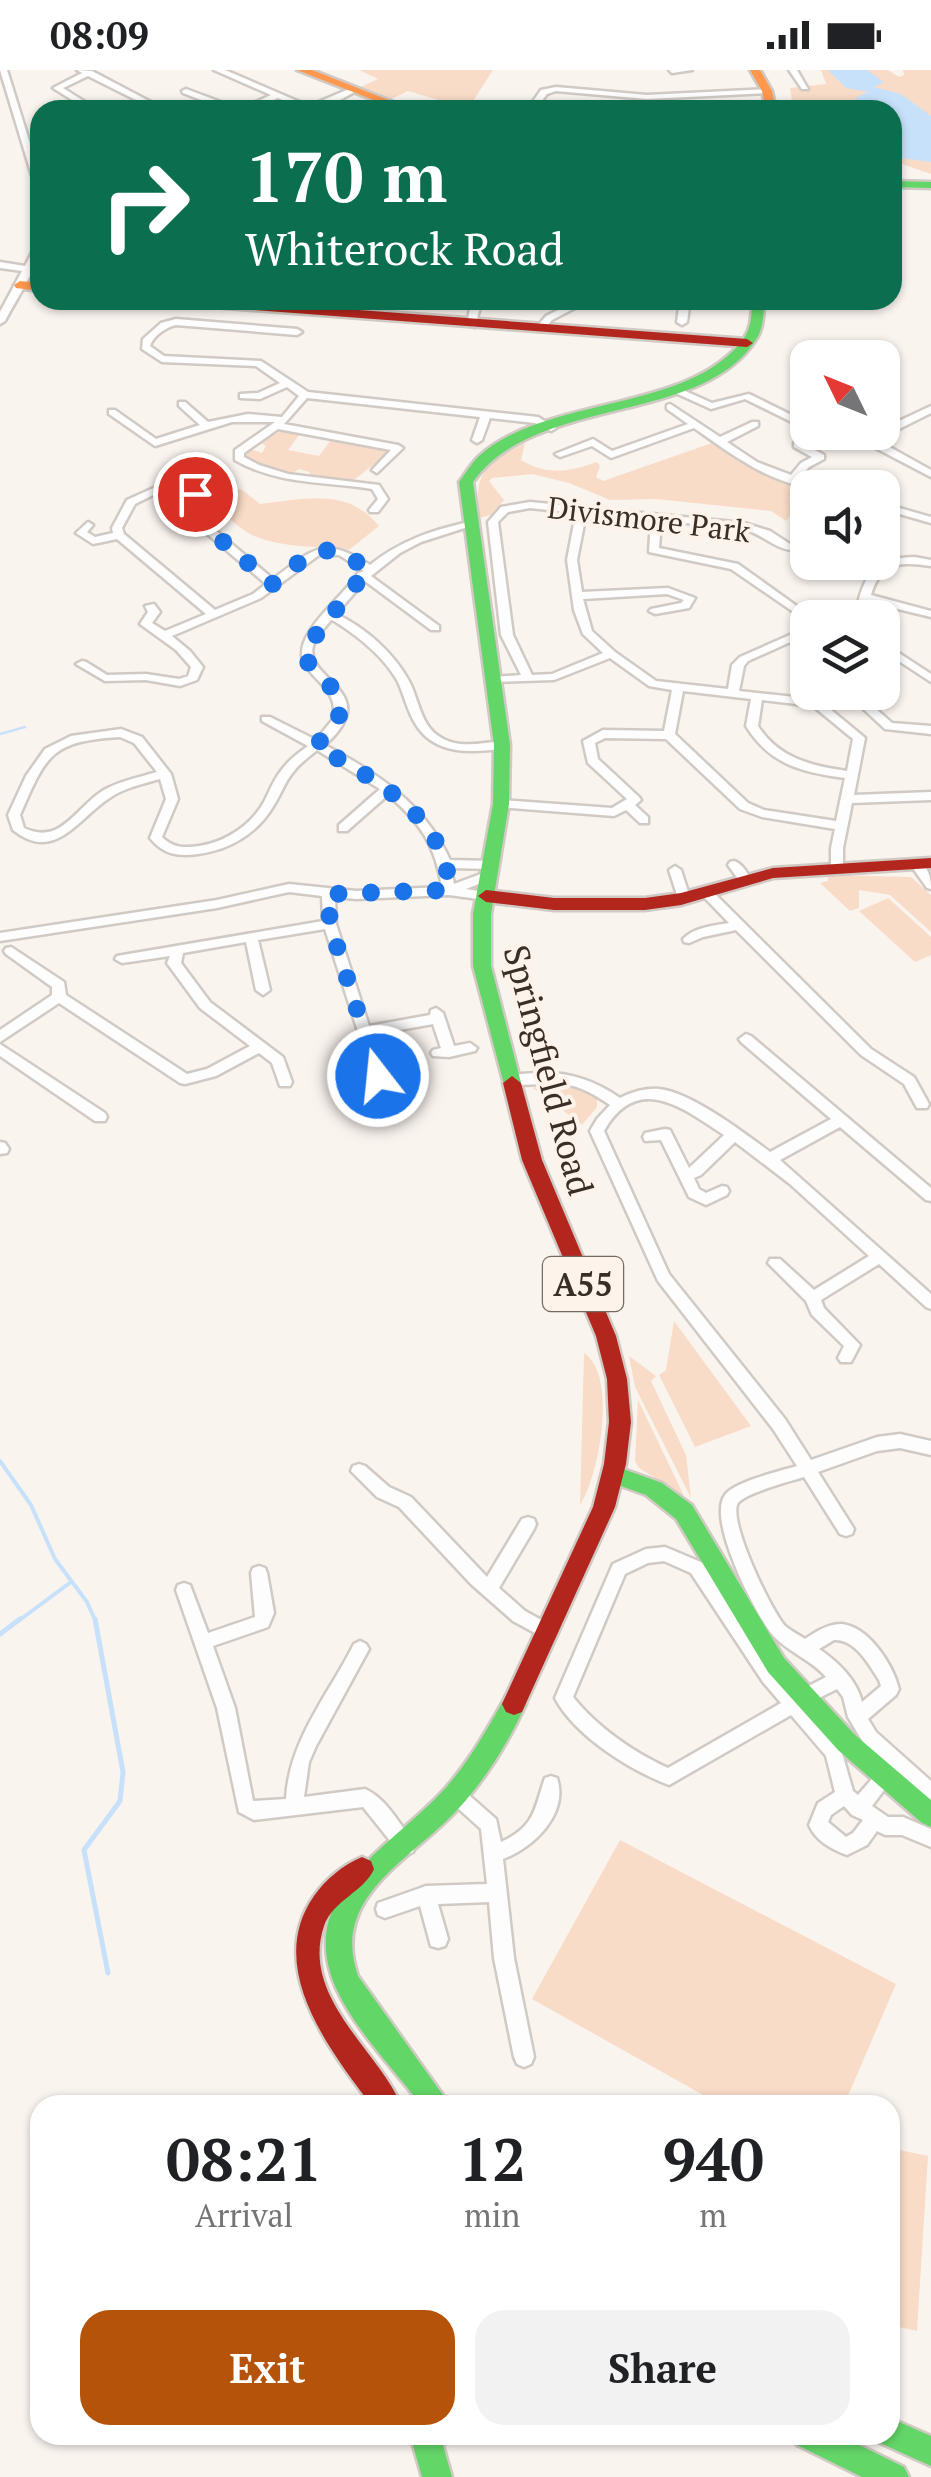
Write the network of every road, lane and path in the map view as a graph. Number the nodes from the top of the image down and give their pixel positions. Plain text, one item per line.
1 (116, 70) edge
2 (218, 70) edge
3 (302, 70) edge
4 (688, 70) edge
5 (793, 70) edge
6 (2, 71) edge
7 (672, 71) edge
8 (85, 72) edge
9 (100, 77) junction
10 (762, 82) edge
11 (815, 82) dead end
12 (352, 90) junction
13 (186, 91) dead end
14 (276, 96) junction
15 (78, 100) edge
16 (143, 100) edge
17 (209, 100) edge
18 (266, 100) edge
19 (287, 100) edge
20 (330, 100) edge
21 (380, 100) edge
22 (538, 100) edge
23 (18, 118) junction
24 (5, 119) dead end
25 (30, 149) edge
26 (902, 184) edge
27 (931, 185) edge
28 (0, 265) edge
29 (30, 281) edge
30 (350, 310) edge
31 (474, 310) edge
32 (565, 310) edge
33 (684, 310) edge
34 (758, 310) edge
35 (0, 321) edge
36 (682, 322) dead end
37 (472, 325) junction
38 (540, 329) junction
39 (297, 332) dead end
40 (733, 347) junction
41 (285, 384) junction
42 (305, 395) junction
43 (243, 396) dead end
44 (672, 398) junction
45 (182, 404) dead end
46 (931, 409) edge
47 (486, 415) junction
48 (112, 416) dead end
49 (790, 418) edge
50 (204, 423) junction
51 (280, 423) junction
52 (754, 424) dead end
53 (694, 425) junction
54 (900, 425) edge
55 (537, 427) junction
56 (477, 440) dead end
57 (718, 442) junction
58 (807, 450) edge
59 (888, 450) edge
60 (560, 454) dead end
61 (378, 470) dead end
62 (801, 470) edge
63 (931, 474) edge
64 (790, 479) edge
65 (186, 484) dead end
66 (162, 488) dead end
67 (374, 510) dead end
68 (900, 511) edge
69 (581, 512) junction
70 (656, 519) junction
71 (931, 520) edge
72 (469, 525) junction
73 (88, 526) dead end
74 (120, 534) junction
75 (789, 548) dead end
76 (931, 563) edge
77 (365, 572) junction
78 (273, 584) junction
79 (649, 592) junction
80 (578, 596) junction
81 (864, 597) junction
82 (863, 600) edge
83 (150, 606) dead end
84 (790, 606) edge
85 (931, 614) edge
86 (328, 615) junction
87 (214, 616) junction
88 (435, 628) dead end
89 (168, 634) junction
90 (790, 638) edge
91 (611, 654) junction
92 (900, 657) edge
93 (82, 664) dead end
94 (528, 678) junction
95 (931, 678) edge
96 (494, 680) junction
97 (678, 688) junction
98 (733, 693) junction
99 (757, 697) junction
100 (790, 700) edge
101 (825, 710) edge
102 (871, 710) edge
103 (266, 719) dead end
104 (889, 726) junction
105 (931, 730) edge
106 (669, 734) junction
107 (859, 738) junction
108 (502, 745) junction
109 (315, 746) junction
110 (165, 774) junction
111 (852, 775) junction
112 (388, 789) junction
113 (931, 796) edge
114 (847, 799) junction
115 (501, 804) junction
116 (628, 806) junction
117 (644, 820) dead end
118 (842, 826) junction
119 (343, 828) dead end
120 (446, 864) junction
121 (924, 864) edge
122 (837, 868) junction
123 (675, 870) dead end
124 (489, 879) junction
125 (931, 885) edge
126 (449, 890) junction
127 (708, 893) junction
128 (328, 894) junction
129 (684, 898) junction
130 (330, 924) junction
131 (739, 925) junction
132 (251, 937) junction
133 (0, 938) edge
134 (689, 939) dead end
135 (11, 951) dead end
136 (177, 954) junction
137 (122, 959) dead end
138 (264, 990) dead end
139 (59, 997) junction
140 (365, 1030) junction
141 (1, 1038) edge
142 (746, 1039) dead end
143 (260, 1046) junction
144 (470, 1048) dead end
145 (381, 1067) dead end
146 (512, 1080) junction
147 (285, 1082) dead end
148 (922, 1104) dead end
149 (620, 1105) junction
150 (100, 1117) dead end
151 (840, 1120) junction
152 (734, 1133) junction
153 (650, 1138) dead end
154 (772, 1158) junction
155 (686, 1175) junction
156 (722, 1191) dead end
157 (931, 1196) edge
158 (879, 1257) junction
159 (774, 1262) dead end
160 (813, 1298) junction
161 (931, 1303) edge
162 (846, 1358) dead end
163 (931, 1448) edge
164 (810, 1468) junction
165 (359, 1472) dead end
166 (615, 1475) junction
167 (528, 1524) dead end
168 (846, 1529) dead end
169 (259, 1573) dead end
170 (487, 1588) junction
171 (184, 1590) dead end
172 (548, 1632) junction
173 (203, 1642) junction
174 (806, 1648) junction
175 (360, 1649) dead end
176 (839, 1678) junction
177 (799, 1701) junction
178 (857, 1716) junction
179 (884, 1778) junction
180 (552, 1784) dead end
181 (931, 1793) edge
182 (456, 1795) junction
183 (295, 1805) junction
184 (859, 1808) junction
185 (931, 1815) edge
186 (931, 1838) edge
187 (403, 1848) junction
188 (493, 1854) junction
189 (495, 1893) junction
190 (426, 1895) junction
191 (385, 1908) dead end
192 (438, 1939) dead end
193 (524, 2057) dead end
194 (381, 2095) edge
195 (430, 2095) edge
196 (900, 2437) edge
197 (428, 2445) edge
198 (828, 2445) edge
199 (931, 2450) edge
200 (437, 2477) edge
201 (894, 2477) edge

1 - 9 street
2 - 14 street
3 - 12 main road
4 - 7 street
5 - 11 street
6 - 23 street
8 - 9 street
8 - 15 street
9 - 16 street
10 - 22 street
12 - 20 street
12 - 21 main road
13 - 17 street
14 - 18 street
14 - 19 street
23 - 24 street
23 - 25 street
26 - 27 main road
28 - 29 street
29 - 35 street
30 - 37 main road
31 - 37 street
32 - 38 street
33 - 36 street
34 - 40 main road
37 - 38 main road
38 - 40 main road
39 - 41 street
40 - 44 main road, Springfield Road / A55
41 - 42 street
41 - 43 street
42 - 47 street
42 - 51 street
44 - 49 street
44 - 53 street
44 - 55 main road, Springfield Road / A55
45 - 50 street
46 - 54 street
47 - 55 street
47 - 56 street
48 - 50 street
50 - 51 street
51 - 61 street
51 - 67 street
52 - 57 street
53 - 57 street
53 - 60 street
55 - 72 main road, Springfield Road / A55
57 - 64 street
58 - 62 street
59 - 63 street
65 - 78 street
66 - 74 street
68 - 71 street
69 - 70 street, Divismore Park
69 - 80 street
69 - 94 street, Divismore Park
70 - 75 street, Divismore Park
70 - 84 street
72 - 77 street
72 - 96 main road, Springfield Road / A55
73 - 74 street
74 - 87 street
76 - 81 street
77 - 78 street
77 - 86 street
77 - 88 street
78 - 87 street
79 - 79 street
79 - 80 street
80 - 91 street
81 - 82 street
81 - 85 street
83 - 89 street
86 - 108 street
86 - 109 street
87 - 89 street
89 - 93 street
90 - 98 street
91 - 94 street
91 - 97 street
92 - 95 street
94 - 96 street
96 - 108 main road, Springfield Road / A55
97 - 98 street
97 - 106 street
98 - 99 street
99 - 100 street
99 - 111 street
101 - 107 street
102 - 104 street
103 - 109 street
104 - 105 street
104 - 107 street
106 - 116 street
106 - 118 street
107 - 111 street
108 - 115 main road, Springfield Road / A55
109 - 110 street
109 - 112 street
110 - 110 street
111 - 114 street
112 - 119 street
112 - 120 street
113 - 114 street
114 - 118 street
115 - 116 street
115 - 124 main road, Springfield Road / A55
116 - 117 street
118 - 122 street
120 - 124 street
120 - 126 street
121 - 122 main road
121 - 125 street
122 - 127 main road
123 - 129 street
124 - 126 street
124 - 126 street
124 - 129 main road
124 - 146 main road, Springfield Road / A55
126 - 128 street
127 - 129 main road
127 - 131 street
128 - 130 street
128 - 133 street
130 - 132 street
130 - 140 street
131 - 134 street
131 - 148 street
132 - 136 street
132 - 138 street
135 - 139 street
136 - 137 street
136 - 143 street
139 - 141 street
139 - 143 street
140 - 144 street
140 - 145 street
141 - 150 street
142 - 151 street
143 - 147 street
146 - 149 street
146 - 166 main road, Springfield Road / A55
149 - 152 street
149 - 164 street
151 - 154 street
151 - 157 street
152 - 154 street
152 - 155 street
153 - 155 street
154 - 158 street
155 - 156 street
158 - 160 street
158 - 161 street
159 - 160 street
160 - 162 street
163 - 164 street
164 - 168 street
164 - 174 street
165 - 170 street
166 - 172 main road, Springfield Road / A55
166 - 177 main road
167 - 170 street
169 - 173 street
170 - 172 street
171 - 173 street
172 - 182 main road, Springfield Road / A55
173 - 183 street
174 - 176 street
174 - 178 street
175 - 183 street
176 - 177 street
176 - 178 street
177 - 177 street
177 - 179 main road
177 - 184 street
178 - 181 street
179 - 184 street
179 - 185 main road
180 - 188 street
182 - 187 main road, Springfield Road / A55
182 - 188 street
183 - 187 street
184 - 186 street
187 - 194 main road, A55
187 - 195 main road, A55
188 - 189 street
189 - 190 street
189 - 193 street
190 - 191 street
190 - 192 street
196 - 199 main road
197 - 200 main road
198 - 201 main road

